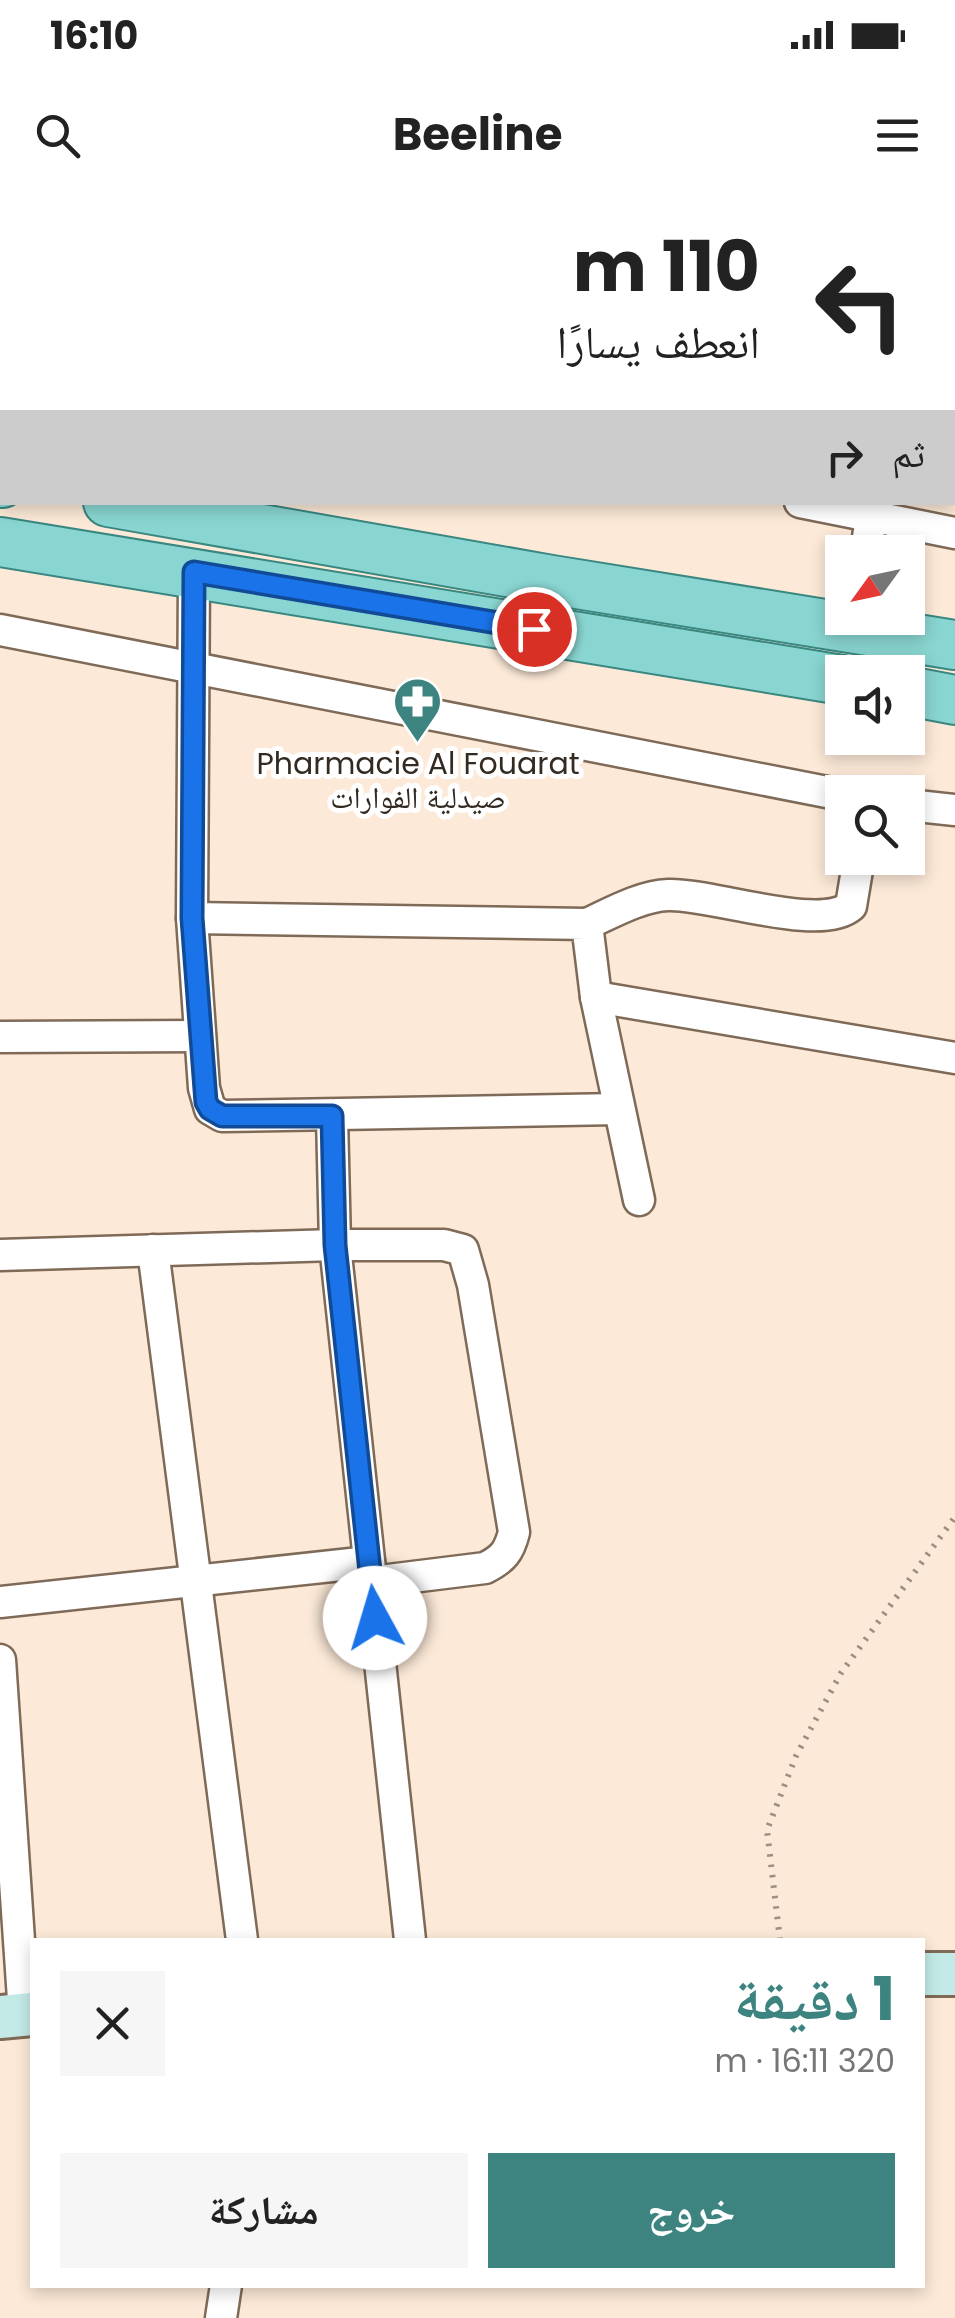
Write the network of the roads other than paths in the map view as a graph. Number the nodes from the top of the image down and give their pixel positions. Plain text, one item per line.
1 (127, 505) edge
2 (827, 505) edge
3 (872, 510) edge
4 (955, 532) edge
5 (868, 535) edge
6 (0, 542) edge
7 (194, 572) junction
8 (825, 619) edge
9 (0, 630) edge
10 (908, 635) edge
11 (955, 645) edge
12 (193, 670) junction
13 (825, 677) edge
14 (925, 695) edge
15 (955, 700) edge
16 (825, 792) edge
17 (925, 807) edge
18 (955, 810) edge
19 (856, 875) edge
20 (192, 918) junction
21 (587, 924) junction
22 (596, 997) junction
23 (200, 1036) junction
24 (0, 1038) edge
25 (955, 1058) edge
26 (619, 1109) junction
27 (332, 1116) junction
28 (639, 1200) dead end
29 (335, 1245) junction
30 (154, 1250) junction
31 (0, 1254) edge
32 (370, 1572) junction
33 (194, 1580) junction
34 (0, 1602) edge
35 (0, 1660) edge
36 (242, 1938) edge
37 (410, 1938) edge
38 (925, 1974) edge
39 (955, 1974) edge
40 (19, 2015) edge
41 (226, 2288) edge
42 (221, 2318) edge

1 - 8 main road
2 - 3 street
3 - 4 street
3 - 5 street
6 - 7 main road
7 - 12 street
7 - 13 main road
9 - 12 street
10 - 11 main road
12 - 16 street
12 - 20 street
14 - 15 main road
17 - 18 street
19 - 21 street
20 - 21 street
20 - 23 street
21 - 22 street
22 - 25 street
22 - 26 street
23 - 24 street
23 - 27 street
26 - 27 street
26 - 28 street
27 - 29 street
29 - 30 street
29 - 32 street
29 - 32 street
30 - 31 street
30 - 33 street
32 - 33 street
32 - 37 street
33 - 34 street
33 - 36 street
35 - 40 street
38 - 39 main road
41 - 42 street

